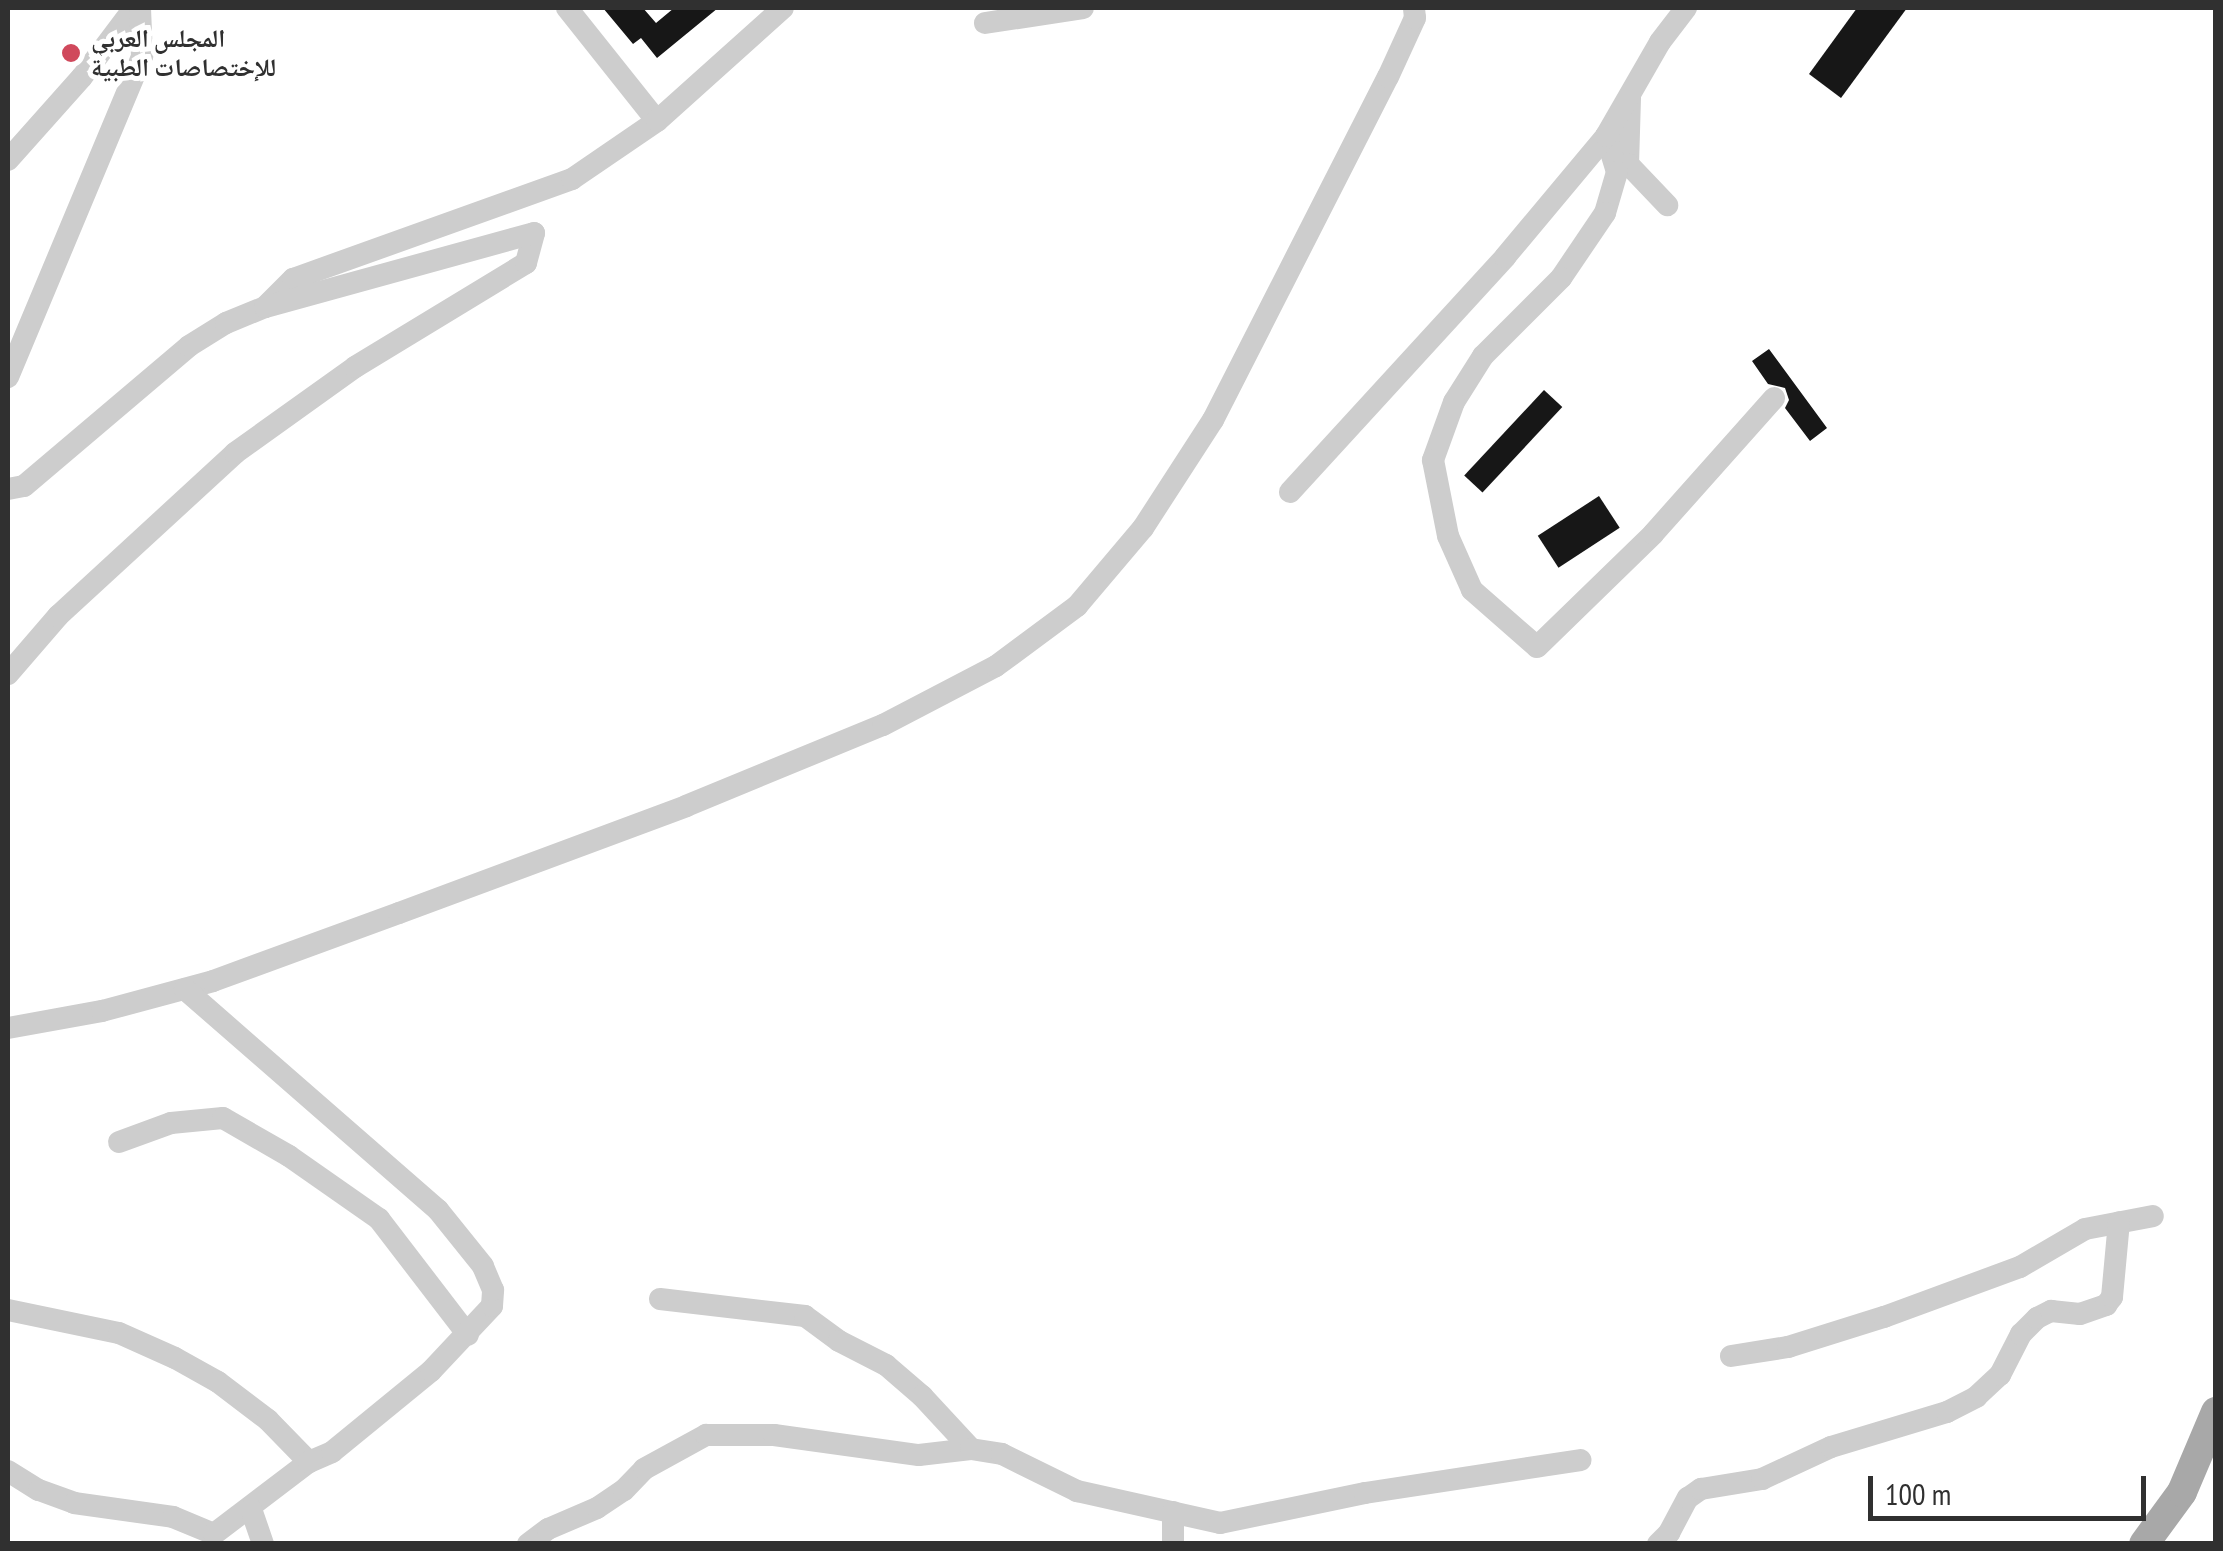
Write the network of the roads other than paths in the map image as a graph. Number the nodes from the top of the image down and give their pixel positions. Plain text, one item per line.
1 (137, 8) edge
2 (567, 8) edge
3 (784, 8) edge
4 (1083, 8) edge
5 (1414, 8) edge
6 (1686, 8) edge
7 (985, 23) dead end
8 (1630, 94) junction
9 (657, 122) junction
10 (1606, 136) junction
11 (8, 160) edge
12 (1667, 205) dead end
13 (265, 308) junction
14 (8, 377) edge
15 (1774, 398) dead end
16 (8, 489) edge
17 (1290, 492) dead end
18 (8, 674) edge
19 (186, 988) junction
20 (8, 1028) edge
21 (119, 1142) dead end
22 (2153, 1216) dead end
23 (2119, 1222) junction
24 (660, 1299) dead end
25 (8, 1310) edge
26 (468, 1335) junction
27 (1731, 1356) dead end
28 (2216, 1412) edge
29 (971, 1449) junction
30 (1580, 1460) dead end
31 (309, 1462) junction
32 (8, 1472) edge
33 (251, 1509) junction
34 (1173, 1512) junction
35 (213, 1539) edge
36 (264, 1544) edge
37 (528, 1544) edge
38 (1173, 1544) edge
39 (1658, 1544) edge
40 (2144, 1544) edge

1 - 11 street
1 - 14 street
2 - 9 street
3 - 9 street
4 - 7 street
5 - 19 street
6 - 8 street
8 - 10 street
8 - 12 street
9 - 13 street
10 - 15 street
10 - 17 street
13 - 16 street
13 - 18 street
19 - 20 street
19 - 26 street
21 - 26 street
22 - 23 street
23 - 27 street
23 - 39 street
24 - 29 street
25 - 31 street
26 - 31 street
28 - 40 main road
29 - 34 street
29 - 37 street
30 - 34 street
31 - 33 street
32 - 35 street
33 - 35 street
33 - 36 street
34 - 38 street

